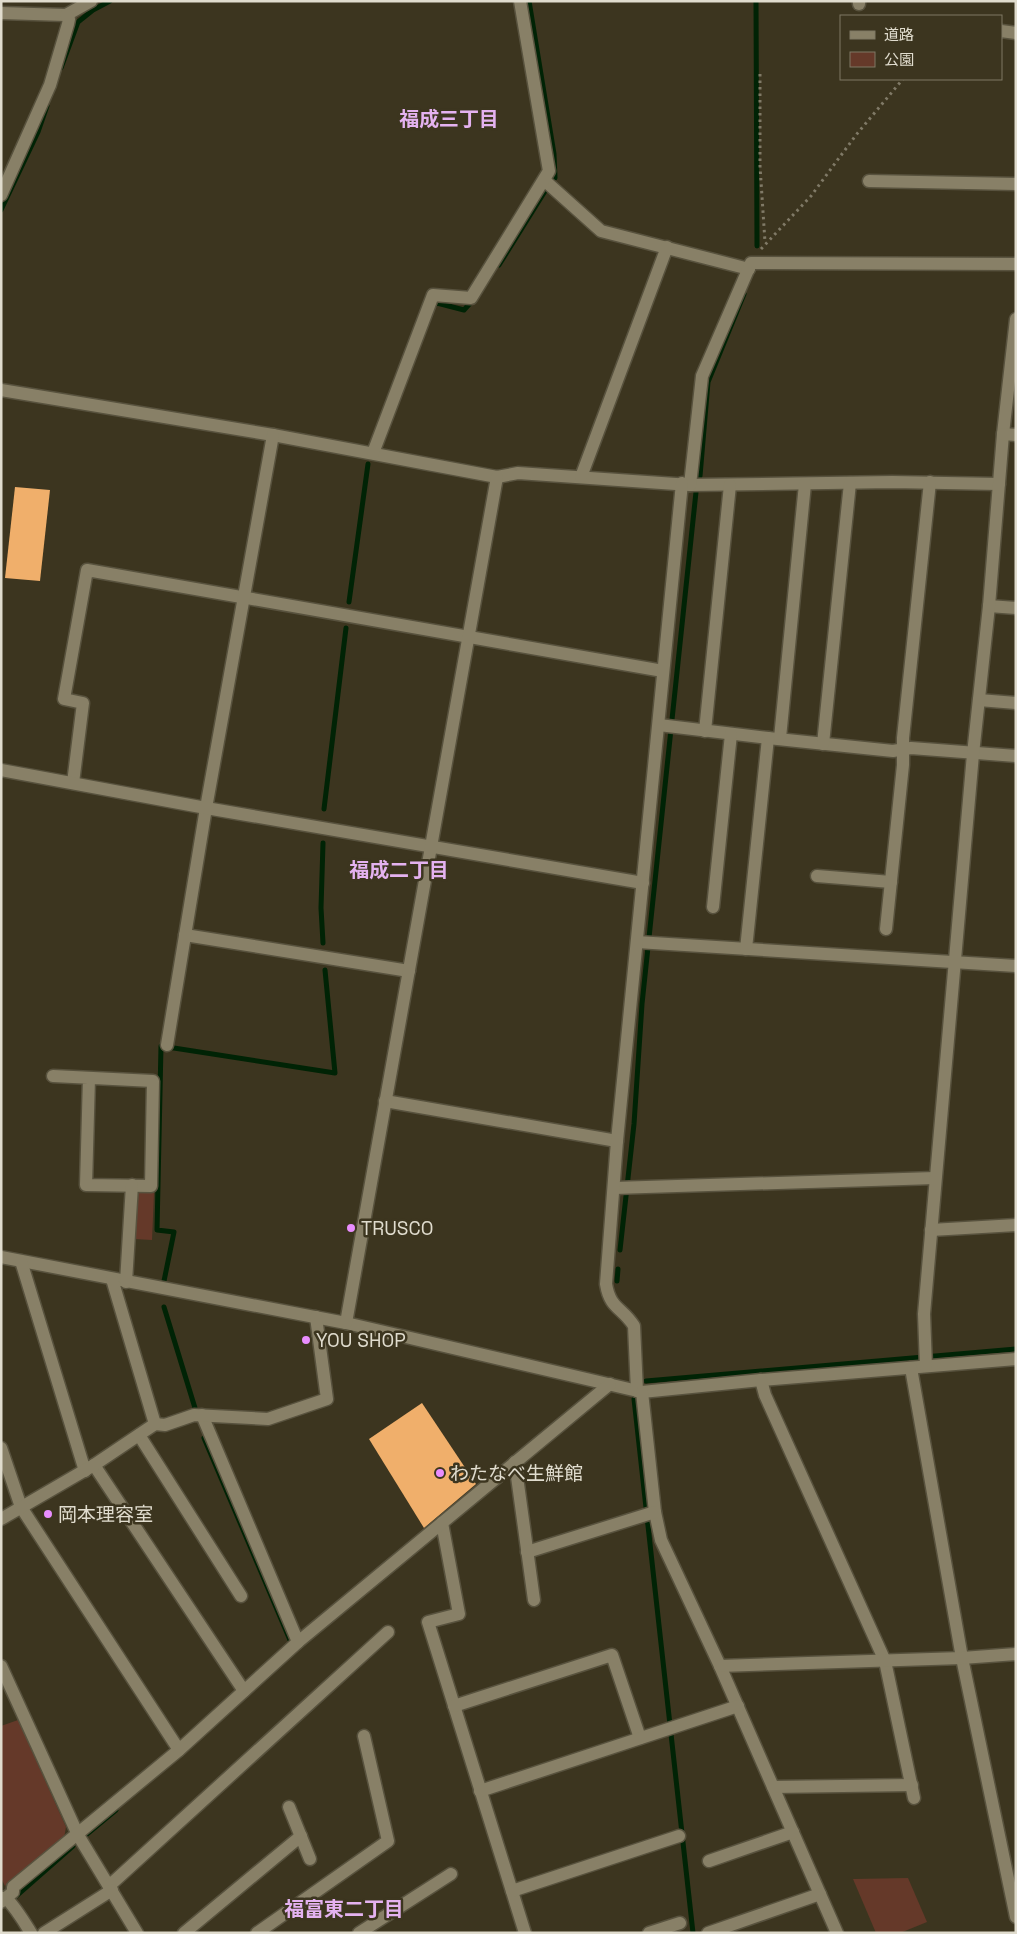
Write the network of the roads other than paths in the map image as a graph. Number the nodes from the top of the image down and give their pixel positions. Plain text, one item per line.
1 (91, 1) edge
2 (520, 1) edge
3 (1, 13) edge
4 (66, 15) junction
5 (1002, 31) edge
6 (1016, 32) edge
7 (544, 180) junction
8 (870, 181) dead end
9 (1016, 184) edge
10 (1, 195) edge
11 (667, 247) junction
12 (1016, 264) edge
13 (750, 266) junction
14 (1016, 319) edge
15 (1, 390) edge
16 (1003, 434) junction
17 (274, 435) junction
18 (1016, 435) edge
19 (373, 453) junction
20 (497, 477) junction
21 (581, 477) junction
22 (930, 482) junction
23 (850, 483) junction
24 (686, 484) junction
25 (805, 484) junction
26 (999, 484) junction
27 (730, 485) junction
28 (244, 596) junction
29 (989, 606) junction
30 (1016, 608) edge
31 (469, 637) junction
32 (663, 671) junction
33 (979, 700) junction
34 (1016, 702) edge
35 (668, 726) junction
36 (705, 730) junction
37 (731, 734) junction
38 (774, 738) junction
39 (823, 744) junction
40 (902, 749) junction
41 (972, 754) junction
42 (1016, 756) edge
43 (1, 770) edge
44 (73, 783) junction
45 (206, 808) junction
46 (431, 846) junction
47 (817, 876) dead end
48 (891, 882) junction
49 (643, 883) junction
50 (713, 907) dead end
51 (886, 929) dead end
52 (185, 935) junction
53 (645, 943) junction
54 (746, 949) junction
55 (954, 962) junction
56 (1016, 966) edge
57 (409, 971) junction
58 (167, 1045) dead end
59 (53, 1076) dead end
60 (89, 1078) junction
61 (385, 1101) junction
62 (617, 1141) junction
63 (935, 1178) junction
64 (132, 1185) junction
65 (622, 1188) junction
66 (1016, 1225) edge
67 (931, 1230) junction
68 (1, 1257) edge
69 (21, 1261) junction
70 (112, 1279) junction
71 (126, 1282) junction
72 (316, 1317) junction
73 (346, 1323) junction
74 (926, 1359) junction
75 (1016, 1359) edge
76 (912, 1368) junction
77 (761, 1380) junction
78 (610, 1384) junction
79 (639, 1392) junction
80 (202, 1415) junction
81 (155, 1424) junction
82 (139, 1435) junction
83 (1, 1448) edge
84 (516, 1462) junction
85 (90, 1468) junction
86 (21, 1506) junction
87 (649, 1514) junction
88 (1, 1519) edge
89 (442, 1523) junction
90 (528, 1552) junction
91 (242, 1596) dead end
92 (534, 1600) dead end
93 (388, 1632) dead end
94 (298, 1642) junction
95 (1016, 1654) edge
96 (962, 1658) junction
97 (885, 1661) junction
98 (1, 1666) edge
99 (720, 1666) junction
100 (244, 1691) junction
101 (454, 1706) junction
102 (738, 1706) junction
103 (364, 1736) dead end
104 (640, 1738) junction
105 (179, 1750) junction
106 (773, 1787) junction
107 (480, 1791) junction
108 (290, 1807) dead end
109 (793, 1832) junction
110 (78, 1835) junction
111 (301, 1836) junction
112 (679, 1836) dead end
113 (310, 1859) dead end
114 (709, 1861) dead end
115 (451, 1874) dead end
116 (111, 1888) junction
117 (512, 1891) junction
118 (820, 1894) junction
119 (6, 1900) edge
120 (1016, 1916) edge
121 (680, 1923) dead end
122 (31, 1933) edge
123 (44, 1933) edge
124 (137, 1933) edge
125 (184, 1933) edge
126 (257, 1933) edge
127 (359, 1933) edge
128 (525, 1933) edge
129 (649, 1933) edge
130 (708, 1933) edge
131 (837, 1933) edge

1 - 4 street
2 - 7 street
3 - 4 street
4 - 10 street
5 - 6 street
7 - 11 street
7 - 19 street
8 - 9 street
11 - 13 street
11 - 21 street
12 - 13 street
13 - 24 street
14 - 16 street
15 - 17 street
16 - 18 street
16 - 26 street
17 - 19 street
17 - 28 street
19 - 20 street
20 - 21 street
20 - 31 street
21 - 24 street
22 - 23 street
22 - 26 street
22 - 40 street
23 - 25 street
23 - 39 street
24 - 27 street
24 - 32 street
25 - 27 street
25 - 38 street
26 - 29 street
27 - 36 street
28 - 31 street
28 - 44 street
28 - 45 street
29 - 30 street
29 - 33 street
31 - 32 street
31 - 46 street
32 - 35 street
33 - 34 street
33 - 41 street
35 - 36 street
35 - 49 street
36 - 37 street
37 - 38 street
37 - 50 street
38 - 39 street
38 - 54 street
39 - 40 street
40 - 41 street
40 - 48 street
41 - 42 street
41 - 55 street
43 - 44 street
44 - 45 street
45 - 46 street
45 - 52 street
46 - 49 street
46 - 57 street
47 - 48 street
48 - 51 street
49 - 53 street
52 - 57 street
52 - 58 street
53 - 54 street
53 - 62 street
54 - 55 street
55 - 56 street
55 - 63 street
57 - 61 street
59 - 60 street
60 - 64 street
60 - 64 street
61 - 62 street
61 - 73 street
62 - 65 street
63 - 65 street
63 - 67 street
64 - 71 street
65 - 79 street
66 - 67 street
67 - 74 street
68 - 69 street
69 - 70 street
69 - 85 street
70 - 71 street
70 - 81 street
71 - 72 street
72 - 73 street
72 - 80 street
73 - 78 street
74 - 75 street
74 - 76 street
76 - 77 street
76 - 96 street
77 - 79 street
77 - 97 street
78 - 79 street
78 - 84 street
79 - 87 street
80 - 81 street
80 - 94 street
81 - 82 street
82 - 85 street
82 - 91 street
83 - 86 street
84 - 89 street
84 - 90 street
85 - 86 street
85 - 100 street
86 - 88 street
86 - 105 street
87 - 90 street
87 - 99 street
89 - 94 street
89 - 101 street
90 - 92 street
93 - 116 street
94 - 100 street
95 - 96 street
96 - 97 street
96 - 120 street
97 - 99 street
97 - 106 street
98 - 110 street
99 - 102 street
100 - 105 street
101 - 104 street
101 - 107 street
102 - 104 street
102 - 106 street
103 - 126 street
104 - 107 street
105 - 110 street
106 - 109 street
107 - 117 street
108 - 111 street
109 - 114 street
109 - 118 street
110 - 116 street
110 - 119 street
111 - 113 street
111 - 125 street
112 - 117 street
115 - 127 street
116 - 123 street
116 - 124 street
117 - 128 street
118 - 130 street
118 - 131 street
119 - 122 street
121 - 129 street

